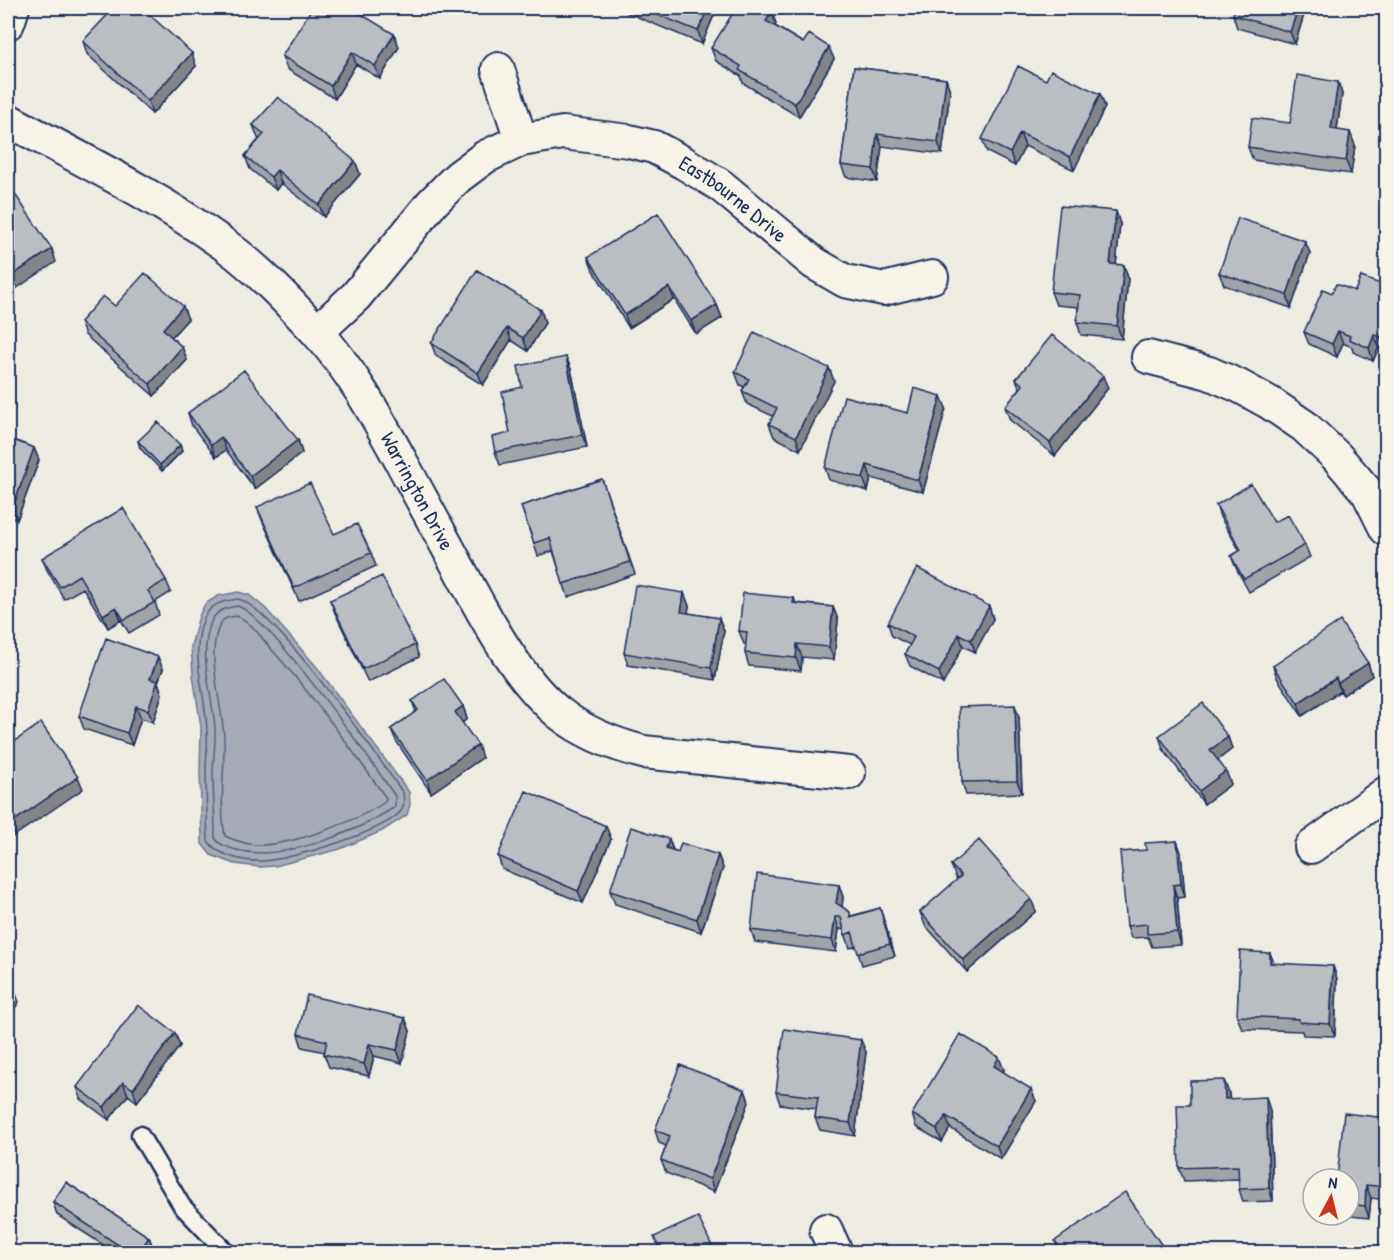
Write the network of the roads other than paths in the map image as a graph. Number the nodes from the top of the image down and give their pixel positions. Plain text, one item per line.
1 (13, 8) edge
2 (8, 23) edge
3 (498, 69) dead end
4 (8, 120) edge
5 (520, 140) junction
6 (932, 277) dead end
7 (317, 332) junction
8 (1148, 357) dead end
9 (1377, 486) edge
10 (1386, 529) edge
11 (849, 773) dead end
12 (1386, 793) edge
13 (1311, 847) dead end
14 (140, 1135) dead end
15 (226, 1252) edge

1 - 2 street
3 - 5 street
4 - 7 street, Warrington Drive
5 - 6 street, Eastbourne Drive
5 - 7 street, Eastbourne Drive
7 - 11 street, Warrington Drive
8 - 9 street
9 - 10 street
12 - 13 street
14 - 15 lane

